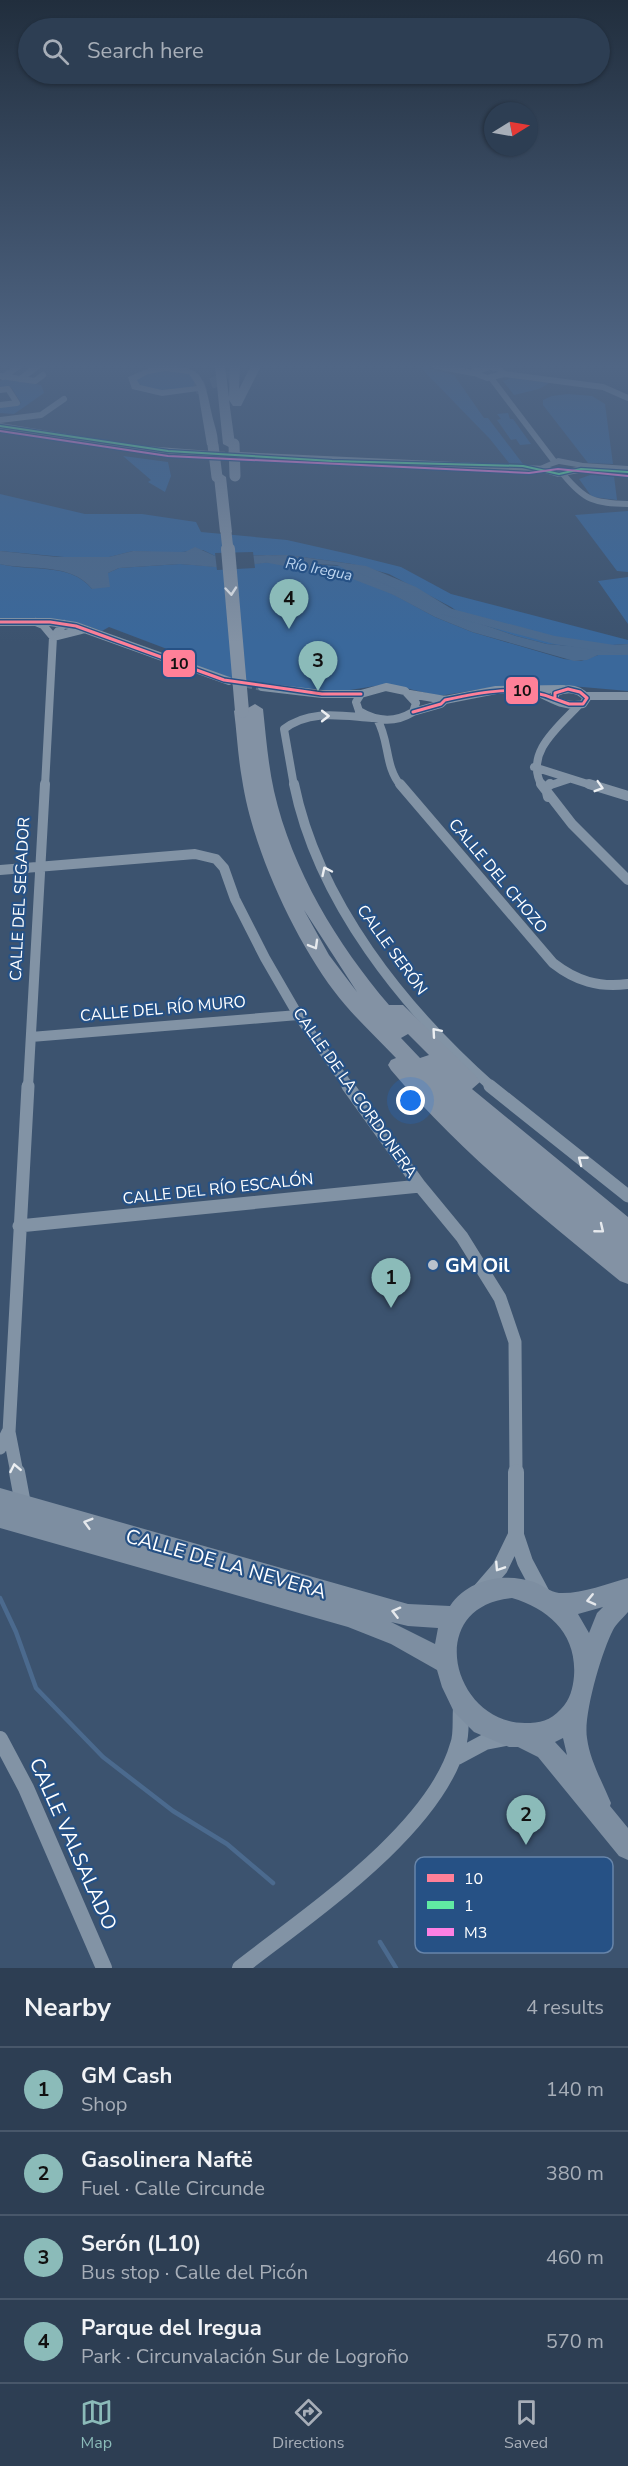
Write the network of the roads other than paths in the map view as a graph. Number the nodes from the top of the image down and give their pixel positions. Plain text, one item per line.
1 (222, 458) edge
2 (227, 458) edge
3 (304, 458) edge
4 (543, 458) edge
5 (548, 465) junction
6 (574, 467) junction
7 (628, 470) edge
8 (563, 474) junction
9 (628, 504) edge
10 (229, 528) junction
11 (34, 621) junction
12 (0, 622) edge
13 (64, 624) junction
14 (87, 629) junction
15 (53, 637) junction
16 (229, 681) tunnel mouth
17 (262, 687) tunnel mouth
18 (563, 689) junction
19 (533, 691) junction
20 (322, 694) junction
21 (361, 694) junction
22 (410, 694) junction
23 (586, 696) junction
24 (628, 696) edge
25 (445, 700) junction
26 (557, 701) junction
27 (356, 706) junction
28 (578, 706) junction
29 (248, 710) junction
30 (413, 712) junction
31 (566, 718) junction
32 (375, 719) junction
33 (399, 719) junction
34 (386, 737) junction
35 (534, 767) junction
36 (569, 778) junction
37 (628, 796) edge
38 (548, 797) junction
39 (40, 867) junction
40 (0, 870) edge
41 (628, 880) edge
42 (332, 943) junction
43 (628, 984) edge
44 (342, 988) junction
45 (298, 1015) junction
46 (31, 1037) junction
47 (420, 1186) junction
48 (628, 1196) edge
49 (628, 1214) edge
50 (19, 1226) junction
51 (628, 1230) edge
52 (628, 1251) edge
53 (628, 1274) edge
54 (9, 1432) junction
55 (0, 1448) edge
56 (0, 1498) edge
57 (23, 1504) junction
58 (0, 1517) edge
59 (516, 1535) junction
60 (628, 1588) edge
61 (476, 1596) junction
62 (628, 1596) edge
63 (548, 1600) junction
64 (454, 1617) junction
65 (445, 1662) junction
66 (587, 1669) junction
67 (461, 1704) junction
68 (576, 1710) junction
69 (520, 1738) junction
70 (0, 1739) edge
71 (457, 1757) junction
72 (605, 1817) junction
73 (628, 1847) edge
74 (104, 1968) edge
75 (240, 1968) edge

1 - 10 highway, bridge
2 - 10 highway, bridge
3 - 5 street
4 - 5 street
5 - 6 main road
5 - 8 main road
6 - 7 main road
6 - 8 main road
8 - 9 street
10 - 29 highway, bridge
11 - 12 street
11 - 13 street
11 - 15 street
13 - 14 street
13 - 15 street
14 - 15 street
14 - 16 street
15 - 39 street, CALLE DEL SEGADOR
17 - 20 street
18 - 19 street
18 - 23 street
18 - 26 street
19 - 25 street
19 - 26 street
20 - 21 street
20 - 27 street
21 - 22 street
21 - 27 street
22 - 25 street
22 - 30 street
23 - 24 street
23 - 28 street
25 - 30 street
26 - 28 street
26 - 31 street
27 - 32 street
28 - 31 street
29 - 42 highway
29 -> 44 highway
30 - 33 street
31 - 35 street
32 - 33 street
32 - 34 street, CALLE DEL CHOZO
48 -> 32 street, CALLE SERÓN
33 - 34 street
34 - 43 street, CALLE DEL CHOZO
35 - 36 street
35 - 38 street
36 -> 37 street
36 - 38 street
38 - 41 street
39 - 40 street, CALLE DE LA CORDONERA
39 - 45 street, CALLE DE LA CORDONERA
39 - 46 street, CALLE DEL SEGADOR
42 - 49 highway
42 - 51 highway
44 -> 52 highway
44 - 53 highway
45 - 46 street, CALLE DEL RÍO MURO
45 - 47 street, CALLE DE LA CORDONERA
46 - 50 street, CALLE DEL SEGADOR
47 - 50 street, CALLE DEL RÍO ESCALÓN
47 - 59 street, CALLE DE LA CORDONERA
50 - 54 street, CALLE DEL SEGADOR
54 - 55 street, CALLE DEL SEGADOR
57 -> 54 street, CALLE DEL SEGADOR
56 - 57 main road, CALLE DE LA NEVERA
64 -> 57 main road, CALLE DE LA NEVERA
58 - 65 main road, CALLE DE LA NEVERA
59 -> 61 street, CALLE DE LA CORDONERA
59 - 63 street, CALLE DE LA CORDONERA
60 -> 63 main road
61 - 63 main road
61 - 64 main road
62 - 66 main road
63 - 66 main road
64 - 65 main road
65 - 67 main road
66 - 68 main road
67 - 69 main road
67 - 71 street
68 - 69 main road
68 - 72 main road
69 - 71 street
69 - 72 main road
70 - 74 street, CALLE VALSALADO
71 - 75 street
72 - 73 main road

